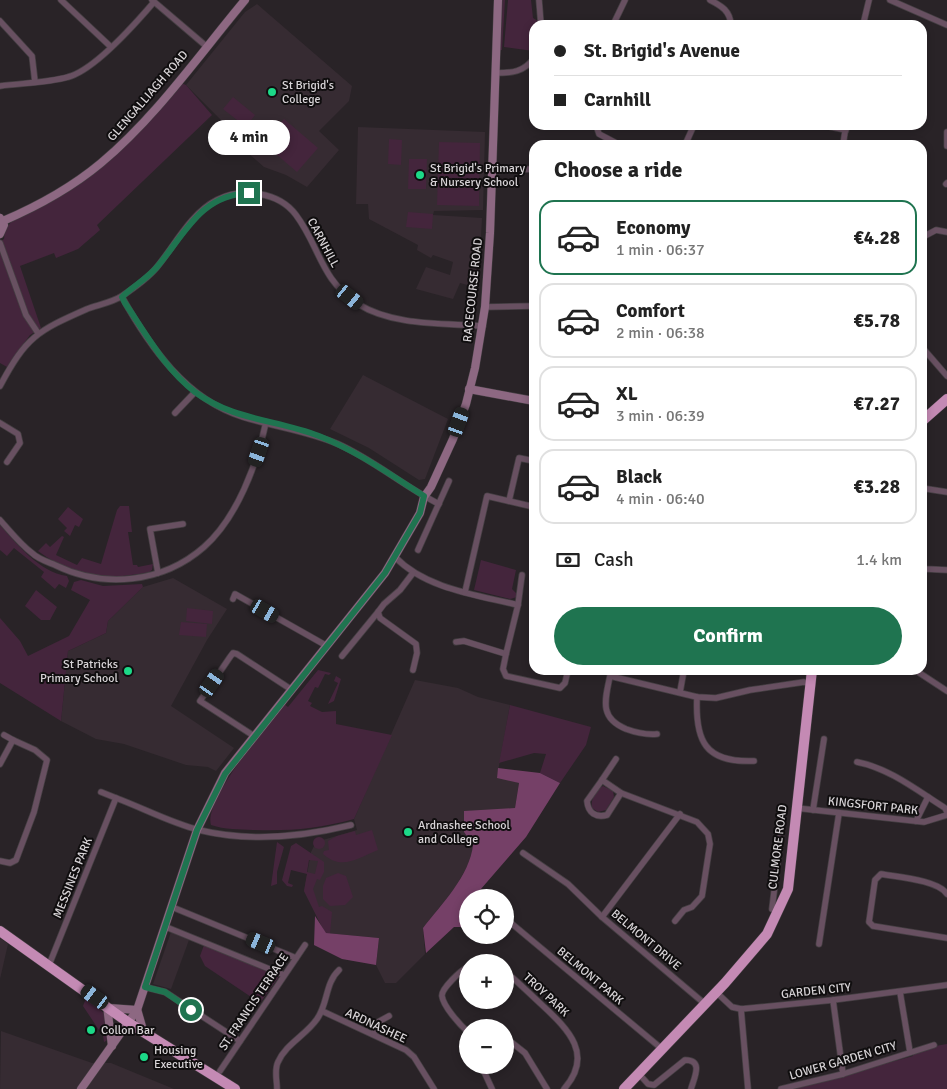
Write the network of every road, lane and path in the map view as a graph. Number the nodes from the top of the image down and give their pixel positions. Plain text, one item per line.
1 (61, 0) edge
2 (245, 0) edge
3 (498, 0) edge
4 (539, 0) edge
5 (625, 0) edge
6 (710, 0) edge
7 (869, 0) edge
8 (890, 0) edge
9 (153, 1) edge
10 (541, 20) edge
11 (615, 20) edge
12 (730, 20) edge
13 (864, 20) edge
14 (0, 21) edge
15 (947, 25) edge
16 (206, 46) junction
17 (111, 47) junction
18 (529, 65) edge
19 (496, 73) junction
20 (35, 82) junction
21 (0, 86) edge
22 (597, 130) edge
23 (947, 132) edge
24 (610, 140) edge
25 (947, 146) edge
26 (529, 169) edge
27 (492, 171) junction
28 (1, 220) edge
29 (947, 232) edge
30 (0, 234) edge
31 (927, 235) edge
32 (0, 243) edge
33 (122, 297) junction
34 (529, 306) edge
35 (485, 307) junction
36 (483, 326) junction
37 (38, 333) junction
38 (927, 353) edge
39 (947, 376) edge
40 (0, 386) edge
41 (469, 389) junction
42 (195, 392) junction
43 (947, 399) edge
44 (529, 400) edge
45 (175, 413) dead end
46 (927, 417) edge
47 (266, 422) junction
48 (0, 423) edge
49 (529, 460) edge
50 (7, 462) dead end
51 (449, 481) dead end
52 (927, 489) edge
53 (947, 492) edge
54 (424, 496) junction
55 (509, 501) junction
56 (439, 504) junction
57 (529, 506) edge
58 (0, 520) edge
59 (182, 524) dead end
60 (418, 550) dead end
61 (395, 557) junction
62 (927, 569) edge
63 (947, 570) edge
64 (158, 573) junction
65 (413, 573) junction
66 (522, 575) dead end
67 (465, 592) junction
68 (233, 599) dead end
69 (518, 605) junction
70 (378, 612) junction
71 (456, 642) dead end
72 (327, 646) junction
73 (506, 654) junction
74 (342, 656) dead end
75 (413, 670) dead end
76 (567, 675) edge
77 (683, 675) edge
78 (811, 675) edge
79 (923, 675) edge
80 (810, 684) junction
81 (292, 690) junction
82 (947, 691) edge
83 (680, 692) junction
84 (698, 697) junction
85 (657, 734) dead end
86 (4, 736) dead end
87 (254, 736) junction
88 (824, 738) dead end
89 (13, 740) junction
90 (616, 759) dead end
91 (754, 761) dead end
92 (858, 762) dead end
93 (0, 764) edge
94 (602, 780) junction
95 (101, 792) dead end
96 (621, 792) junction
97 (116, 798) junction
98 (928, 798) junction
99 (796, 808) junction
100 (813, 810) junction
101 (839, 813) junction
102 (680, 814) junction
103 (947, 814) edge
104 (916, 821) junction
105 (351, 825) dead end
106 (782, 825) dead end
107 (197, 830) junction
108 (523, 853) dead end
109 (777, 859) junction
110 (0, 861) edge
111 (792, 861) junction
112 (947, 894) edge
113 (172, 907) junction
114 (772, 909) dead end
115 (602, 917) junction
116 (675, 922) dead end
117 (514, 926) edge
118 (166, 927) junction
119 (0, 931) edge
120 (947, 938) edge
121 (819, 944) dead end
122 (305, 945) dead end
123 (296, 958) junction
124 (49, 965) junction
125 (339, 970) dead end
126 (459, 974) edge
127 (284, 975) junction
128 (514, 979) edge
129 (947, 985) edge
130 (145, 987) junction
131 (716, 992) junction
132 (900, 992) junction
133 (833, 1000) junction
134 (705, 1004) junction
135 (108, 1007) junction
136 (741, 1008) junction
137 (137, 1010) junction
138 (322, 1012) junction
139 (389, 1016) dead end
140 (129, 1022) junction
141 (459, 1022) edge
142 (143, 1030) junction
143 (374, 1033) junction
144 (240, 1041) junction
145 (514, 1045) edge
146 (934, 1045) dead end
147 (112, 1046) junction
148 (662, 1049) junction
149 (910, 1052) junction
150 (220, 1070) dead end
151 (485, 1074) edge
152 (639, 1074) junction
153 (843, 1074) junction
154 (650, 1087) edge
155 (80, 1089) edge
156 (235, 1089) edge
157 (277, 1089) edge
158 (434, 1089) edge
159 (492, 1089) edge
160 (546, 1089) edge
161 (564, 1089) edge
162 (624, 1089) edge
163 (691, 1089) edge
164 (748, 1089) edge
165 (781, 1089) edge

1 - 17 street
2 - 16 main road, GLENGALLIAGH ROAD
3 - 19 main road, RACECOURSE ROAD
4 - 10 street
5 - 11 street
6 - 12 street
7 - 13 street
8 - 15 street
9 - 16 street
9 - 17 street
14 - 20 street
16 - 28 main road, GLENGALLIAGH ROAD
17 - 20 street
18 - 19 street
19 - 27 main road, RACECOURSE ROAD
20 - 21 street
22 - 24 street
23 - 25 street
26 - 27 street
27 - 35 main road, RACECOURSE ROAD
28 - 30 main road, GLENGALLIAGH ROAD
29 - 31 street
32 - 37 street
33 - 36 street, CARNHILL
33 - 37 street, CARNHILL
33 - 42 street
34 - 35 street
35 - 36 main road, RACECOURSE ROAD
36 - 41 main road, RACECOURSE ROAD
37 - 40 street, CARNHILL
38 - 39 street
41 - 44 main road
41 - 54 main road, RACECOURSE ROAD
42 - 45 street
42 - 47 street
43 - 46 highway
47 - 54 street
47 - 64 street
48 - 50 street
49 - 55 street
51 - 56 street
52 - 53 street
54 - 56 street
54 - 61 main road, RACECOURSE ROAD
55 - 57 street
55 - 67 street
56 - 60 street
58 - 64 street
59 - 64 street
61 - 65 street
61 - 72 main road, RACECOURSE ROAD
62 - 63 street
65 - 67 street
65 - 70 street
66 - 69 street
67 - 69 street
68 - 72 street
69 - 73 street
70 - 74 street
70 - 75 street
71 - 73 street
72 - 81 main road, RACECOURSE ROAD
73 - 76 street
77 - 83 street
78 - 80 highway, CULMORE ROAD
79 - 82 street
80 - 84 street
80 - 99 highway, CULMORE ROAD
81 - 87 main road, RACECOURSE ROAD
81 - 87 street
83 - 84 street
83 - 85 street
84 - 91 street
86 - 89 street
87 - 107 main road, RACECOURSE ROAD
88 - 100 street
89 - 93 street
89 - 110 street
90 - 94 street
92 - 98 street
94 - 96 street
94 - 96 street
95 - 97 street
96 - 102 street
97 - 107 street
97 - 124 street, MESSINES PARK
98 - 103 street
98 - 104 street
99 - 100 street, KINGSFORT PARK
99 - 111 highway, CULMORE ROAD
100 - 101 street, KINGSFORT PARK
101 - 104 street, KINGSFORT PARK
101 - 121 street
102 - 115 street
102 - 116 street
103 - 104 street, KINGSFORT PARK
105 - 107 street
106 - 109 street
107 - 113 main road, RACECOURSE ROAD
108 - 115 street, BELMONT DRIVE
109 - 111 street
109 - 114 street
111 - 131 highway, CULMORE ROAD
112 - 120 street
113 - 118 main road, RACECOURSE ROAD
113 - 123 street
115 - 134 street, BELMONT DRIVE
117 - 148 street, BELMONT PARK
118 - 127 street
118 - 130 main road, RACECOURSE ROAD
119 - 124 highway
122 - 123 street, ST. FRANCIS TERRACE
123 - 127 street, ST. FRANCIS TERRACE
124 - 135 highway
125 - 138 street
126 - 141 street
127 - 144 street, ST. FRANCIS TERRACE
128 - 161 street, TROY PARK
129 - 132 street, GARDEN CITY
130 - 137 main road, RACECOURSE ROAD
130 - 144 street
131 - 134 highway, CULMORE ROAD
131 - 136 street
132 - 133 street, GARDEN CITY
132 - 149 street, LOWER GARDEN CITY
133 - 136 street, GARDEN CITY
133 - 153 street
134 - 148 highway, CULMORE ROAD
135 - 137 main road
135 - 140 highway
135 - 147 main road
136 - 164 street
137 - 140 main road, RACECOURSE ROAD
137 - 142 main road
138 - 143 street, ARDNASHEE
138 - 157 street
139 - 143 street
140 - 142 highway
140 - 147 main road, RACECOURSE ROAD
142 - 156 highway
143 - 158 street, ARDNASHEE
144 - 150 street, ST. FRANCIS TERRACE
145 - 160 street
146 - 149 street, LOWER GARDEN CITY
147 - 155 main road, RACECOURSE ROAD
148 - 152 highway, CULMORE ROAD
149 - 153 street, LOWER GARDEN CITY
151 - 159 street
152 - 154 street
152 - 162 highway, CULMORE ROAD
153 - 165 street, LOWER GARDEN CITY
154 - 163 street

